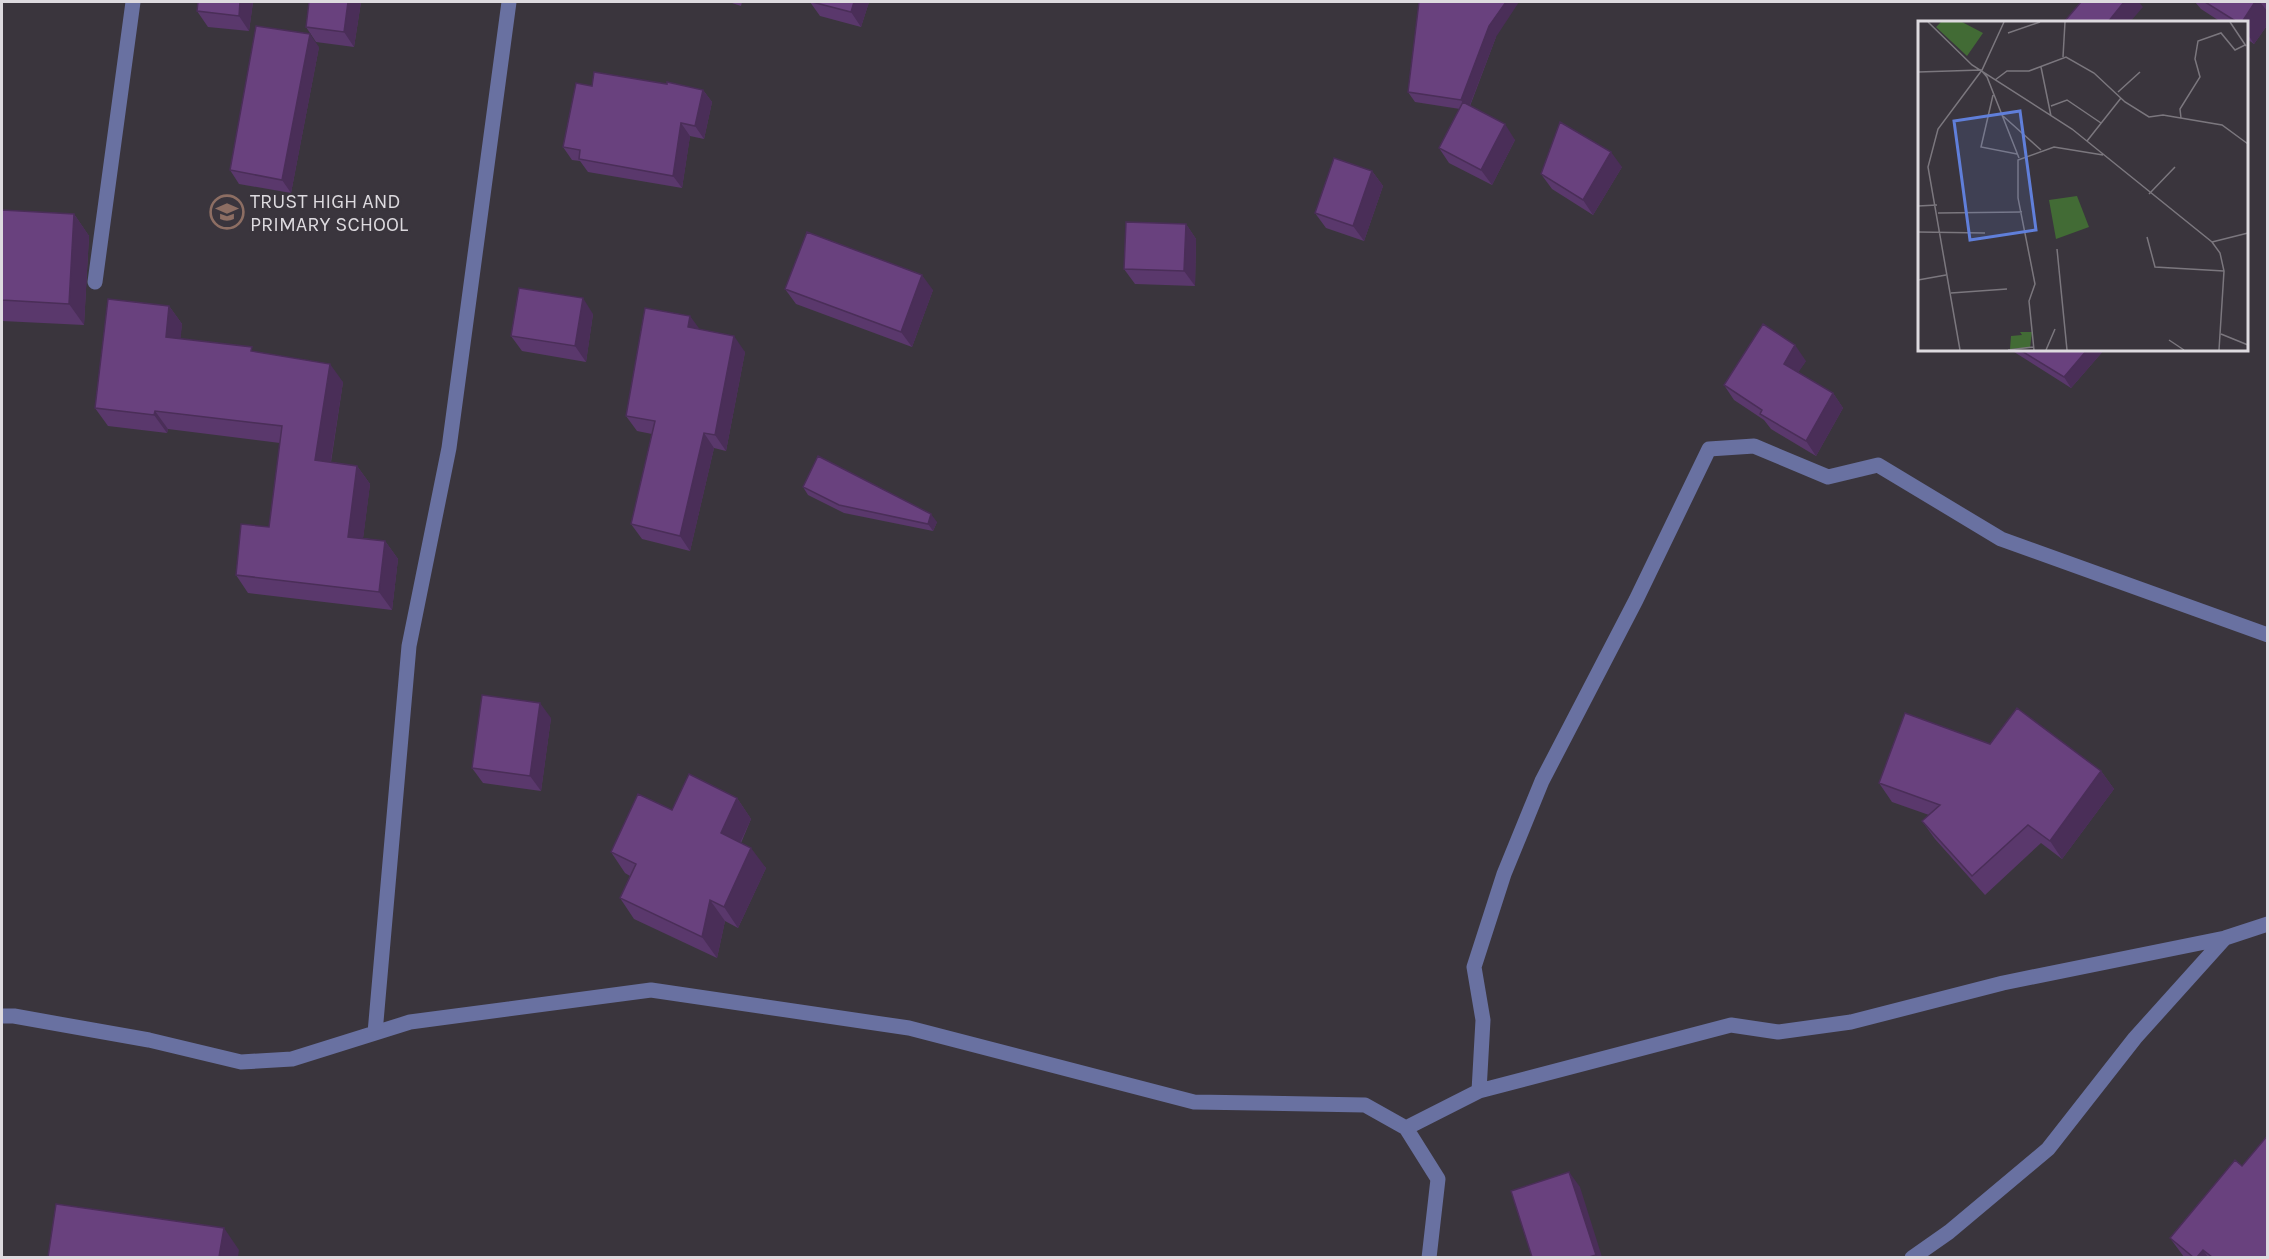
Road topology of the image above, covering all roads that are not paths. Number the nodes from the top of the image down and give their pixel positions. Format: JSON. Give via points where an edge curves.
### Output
{"nodes":[{"id":1,"x":133,"y":2,"type":"edge"},
{"id":2,"x":509,"y":2,"type":"edge"},
{"id":3,"x":95,"y":282,"type":"dead end"},
{"id":4,"x":2268,"y":634,"type":"edge"},
{"id":5,"x":2268,"y":924,"type":"edge"},
{"id":6,"x":2225,"y":938,"type":"junction"},
{"id":7,"x":2,"y":1016,"type":"edge"},
{"id":8,"x":375,"y":1033,"type":"junction"},
{"id":9,"x":1479,"y":1091,"type":"junction"},
{"id":10,"x":1406,"y":1128,"type":"junction"},
{"id":11,"x":1429,"y":1257,"type":"edge"},
{"id":12,"x":1912,"y":1257,"type":"edge"}],
"edges":[{"from":1,"to":3,"type":"street"},
{"from":2,"to":8,"type":"street","via":[[449,448],[409,646]]},
{"from":4,"to":9,"type":"street","via":[[2001,539],[1878,465],[1828,477],[1754,446],[1709,448],[1542,781],[1504,874],[1474,967],[1483,1020]]},
{"from":5,"to":6,"type":"street"},
{"from":6,"to":9,"type":"street","via":[[2003,983],[1851,1022],[1779,1032],[1731,1025]]},
{"from":6,"to":12,"type":"street","via":[[2135,1038],[2048,1149],[1949,1232]]},
{"from":7,"to":8,"type":"street","via":[[149,1040],[241,1062],[292,1059]]},
{"from":8,"to":10,"type":"street","via":[[410,1022],[651,990],[909,1028],[1194,1102],[1365,1106]]},
{"from":9,"to":10,"type":"street"},
{"from":10,"to":11,"type":"street","via":[[1438,1179]]}]}
